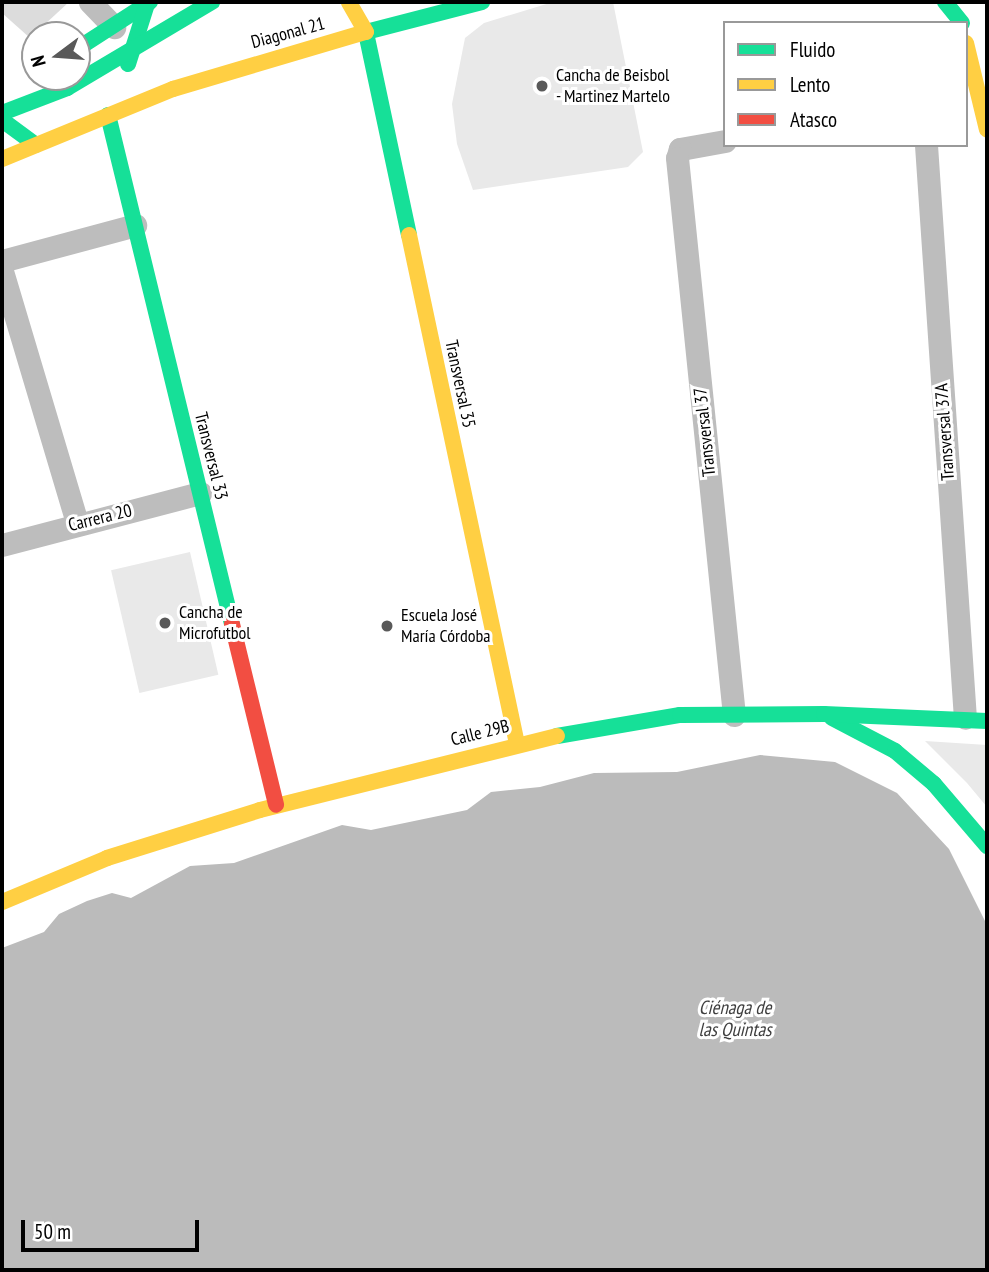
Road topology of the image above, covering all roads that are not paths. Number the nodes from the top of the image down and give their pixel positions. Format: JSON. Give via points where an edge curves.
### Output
{"nodes":[{"id":1,"x":90,"y":2,"type":"edge"},
{"id":2,"x":212,"y":2,"type":"edge"},
{"id":3,"x":349,"y":2,"type":"edge"},
{"id":4,"x":482,"y":2,"type":"edge"},
{"id":5,"x":945,"y":2,"type":"edge"},
{"id":6,"x":958,"y":2,"type":"edge"},
{"id":7,"x":148,"y":3,"type":"edge"},
{"id":8,"x":960,"y":21,"type":"edge"},
{"id":9,"x":962,"y":21,"type":"edge"},
{"id":10,"x":114,"y":27,"type":"junction"},
{"id":11,"x":366,"y":32,"type":"junction"},
{"id":12,"x":91,"y":41,"type":"edge"},
{"id":13,"x":132,"y":53,"type":"junction"},
{"id":14,"x":968,"y":61,"type":"edge"},
{"id":15,"x":22,"y":91,"type":"edge"},
{"id":16,"x":973,"y":106,"type":"edge"},
{"id":17,"x":2,"y":111,"type":"edge"},
{"id":18,"x":108,"y":115,"type":"junction"},
{"id":19,"x":2,"y":120,"type":"edge"},
{"id":20,"x":987,"y":131,"type":"edge"},
{"id":21,"x":723,"y":141,"type":"edge"},
{"id":22,"x":36,"y":145,"type":"junction"},
{"id":23,"x":926,"y":147,"type":"edge"},
{"id":24,"x":2,"y":159,"type":"edge"},
{"id":25,"x":135,"y":225,"type":"junction"},
{"id":26,"x":2,"y":261,"type":"edge"},
{"id":27,"x":2,"y":271,"type":"edge"},
{"id":28,"x":200,"y":493,"type":"junction"},
{"id":29,"x":77,"y":523,"type":"junction"},
{"id":30,"x":2,"y":545,"type":"edge"},
{"id":31,"x":824,"y":714,"type":"junction"},
{"id":32,"x":734,"y":715,"type":"junction"},
{"id":33,"x":976,"y":719,"type":"edge"},
{"id":34,"x":517,"y":744,"type":"junction"},
{"id":35,"x":276,"y":805,"type":"junction"},
{"id":36,"x":987,"y":846,"type":"edge"},
{"id":37,"x":2,"y":902,"type":"edge"}],
"edges":[{"from":1,"to":10,"type":"street"},
{"from":2,"to":13,"type":"main road"},
{"from":3,"to":11,"type":"main road","name":"Transversal 35"},
{"from":4,"to":11,"type":"main road","name":"Diagonal 21"},
{"from":5,"to":8,"type":"main road"},
{"from":6,"to":9,"type":"main road"},
{"from":7,"to":10,"type":"main road"},
{"from":7,"to":13,"type":"main road"},
{"from":10,"to":12,"type":"main road"},
{"from":11,"to":18,"type":"main road","name":"Diagonal 21","via":[[239,66]]},
{"from":11,"to":34,"type":"main road","name":"Transversal 35"},
{"from":13,"to":17,"type":"main road","via":[[67,88]]},
{"from":13,"to":18,"type":"main road"},
{"from":14,"to":16,"type":"main road"},
{"from":15,"to":17,"type":"main road"},
{"from":16,"to":20,"type":"main road"},
{"from":18,"to":22,"type":"main road","name":"Diagonal 21"},
{"from":18,"to":25,"type":"main road","name":"Transversal 33"},
{"from":19,"to":22,"type":"main road"},
{"from":21,"to":32,"type":"street","name":"Transversal 37","via":[[680,149]]},
{"from":22,"to":24,"type":"main road","name":"Diagonal 21"},
{"from":23,"to":33,"type":"street","name":"Transversal 37A"},
{"from":25,"to":26,"type":"street"},
{"from":25,"to":28,"type":"main road","name":"Transversal 33"},
{"from":27,"to":29,"type":"street"},
{"from":28,"to":29,"type":"street","name":"Carrera 20"},
{"from":28,"to":35,"type":"main road","name":"Transversal 33"},
{"from":29,"to":30,"type":"street","name":"Carrera 20"},
{"from":31,"to":32,"type":"main road","name":"Calle 29B"},
{"from":31,"to":33,"type":"main road","name":"Calle 29B"},
{"from":31,"to":36,"type":"main road","via":[[895,751],[934,784]]},
{"from":32,"to":34,"type":"main road","name":"Calle 29B","via":[[645,719]]},
{"from":34,"to":35,"type":"main road","name":"Calle 29B"},
{"from":35,"to":37,"type":"main road","name":"Calle 29B","via":[[153,841]]}]}
